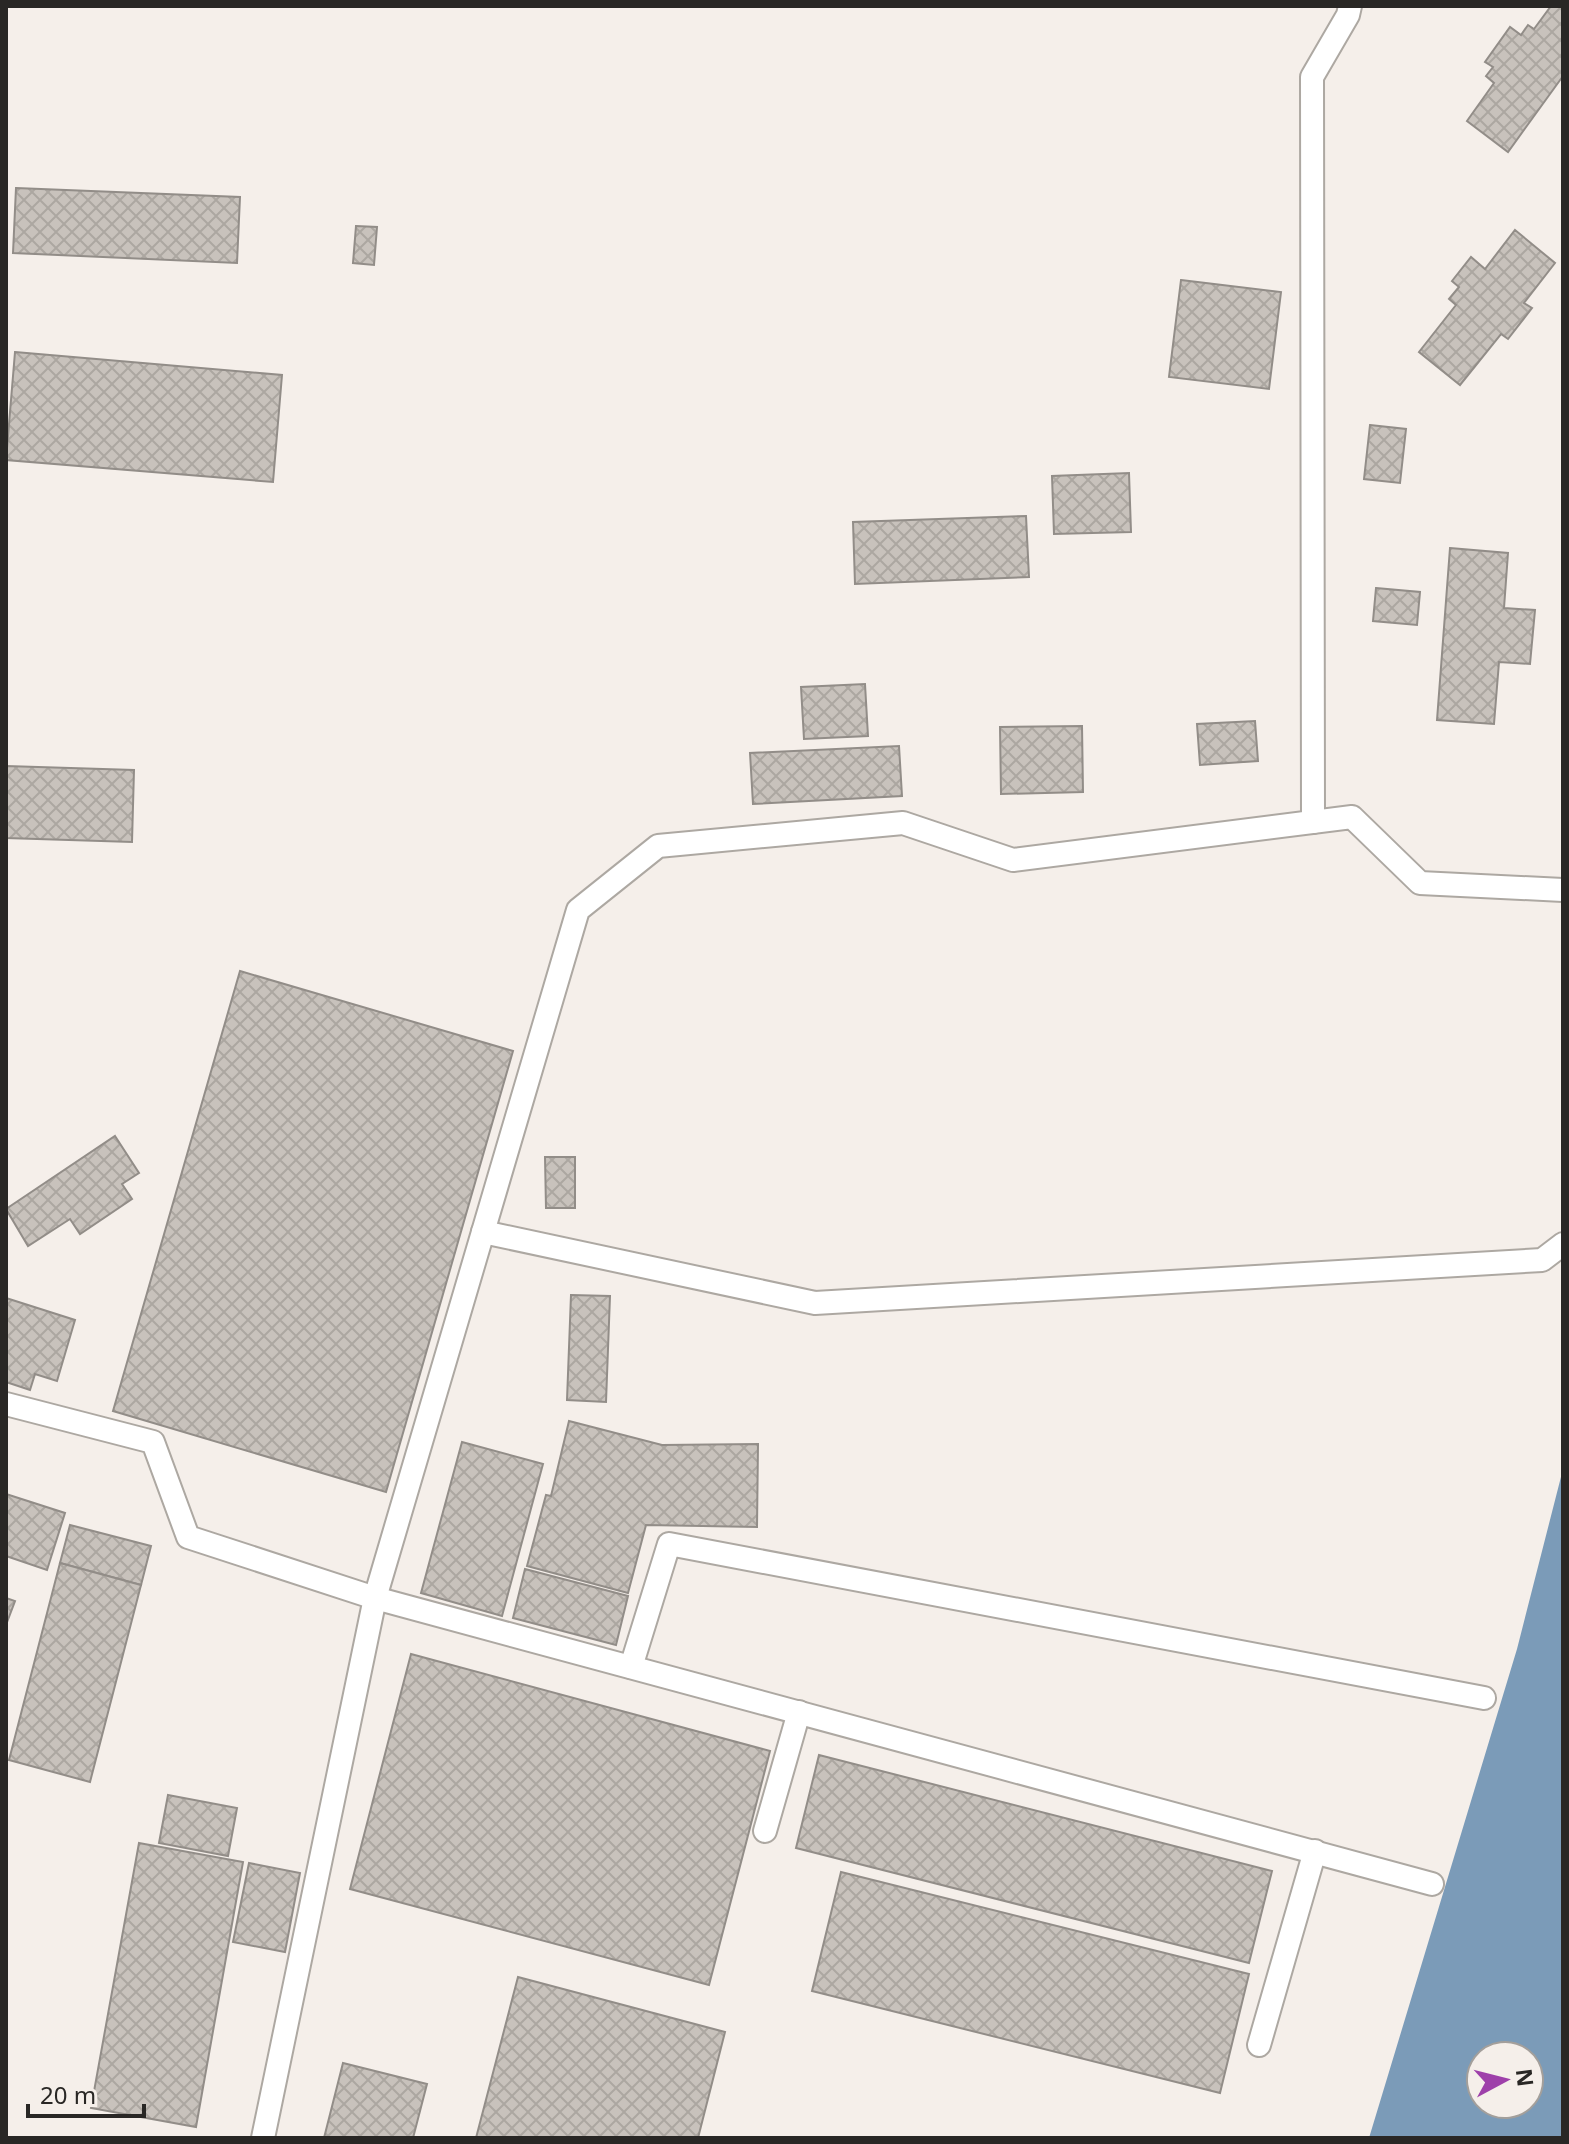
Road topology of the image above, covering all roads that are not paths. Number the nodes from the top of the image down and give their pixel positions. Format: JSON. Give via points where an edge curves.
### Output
{"nodes":[{"id":1,"x":1350,"y":6,"type":"edge"},
{"id":2,"x":1313,"y":822,"type":"junction"},
{"id":3,"x":1563,"y":890,"type":"edge"},
{"id":4,"x":483,"y":1232,"type":"junction"},
{"id":5,"x":1563,"y":1244,"type":"edge"},
{"id":6,"x":6,"y":1404,"type":"edge"},
{"id":7,"x":375,"y":1598,"type":"junction"},
{"id":8,"x":631,"y":1667,"type":"junction"},
{"id":9,"x":1484,"y":1698,"type":"dead end"},
{"id":10,"x":799,"y":1712,"type":"junction"},
{"id":11,"x":765,"y":1831,"type":"dead end"},
{"id":12,"x":1315,"y":1851,"type":"junction"},
{"id":13,"x":1432,"y":1884,"type":"dead end"},
{"id":14,"x":1259,"y":2045,"type":"dead end"},
{"id":15,"x":263,"y":2138,"type":"edge"}],
"edges":[{"from":1,"to":2,"type":"lane","via":[[1312,77]]},
{"from":2,"to":3,"type":"lane","via":[[1352,817],[1420,883]]},
{"from":2,"to":4,"type":"lane","via":[[1013,860],[903,823],[658,846],[578,910]]},
{"from":4,"to":5,"type":"lane","via":[[815,1303],[1542,1260]]},
{"from":4,"to":7,"type":"lane"},
{"from":6,"to":7,"type":"lane","via":[[153,1442],[188,1537]]},
{"from":7,"to":8,"type":"lane"},
{"from":7,"to":15,"type":"lane"},
{"from":8,"to":9,"type":"lane","via":[[669,1544]]},
{"from":8,"to":10,"type":"lane"},
{"from":10,"to":11,"type":"lane"},
{"from":10,"to":12,"type":"lane"},
{"from":12,"to":13,"type":"lane"},
{"from":12,"to":14,"type":"lane"}]}
